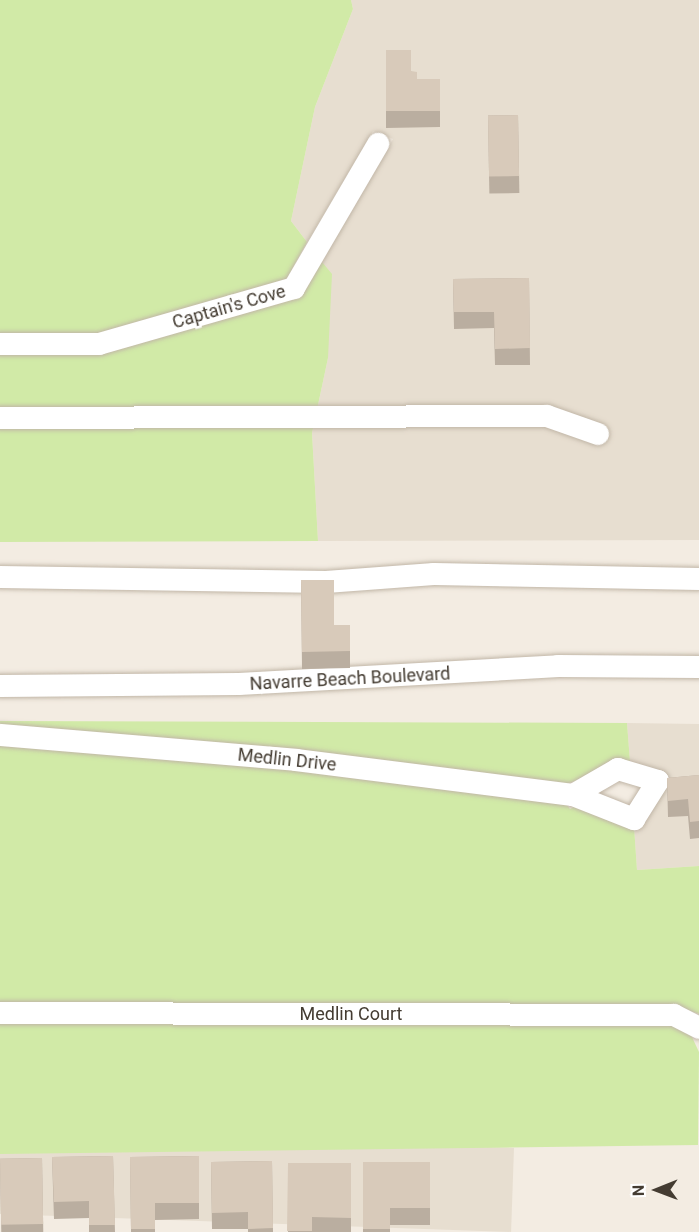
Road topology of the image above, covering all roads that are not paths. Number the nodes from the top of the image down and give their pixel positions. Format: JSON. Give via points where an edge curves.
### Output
{"nodes":[{"id":1,"x":378,"y":144,"type":"dead end"},
{"id":2,"x":0,"y":344,"type":"edge"},
{"id":3,"x":0,"y":418,"type":"edge"},
{"id":4,"x":598,"y":435,"type":"dead end"},
{"id":5,"x":0,"y":577,"type":"edge"},
{"id":6,"x":699,"y":579,"type":"edge"},
{"id":7,"x":699,"y":667,"type":"edge"},
{"id":8,"x":0,"y":687,"type":"edge"},
{"id":9,"x":0,"y":735,"type":"edge"},
{"id":10,"x":573,"y":795,"type":"dead end"},
{"id":11,"x":0,"y":1013,"type":"edge"},
{"id":12,"x":699,"y":1028,"type":"edge"}],
"edges":[{"from":1,"to":2,"type":"street","name":"Captain's Cove","via":[[294,288],[99,345]]},
{"from":3,"to":4,"type":"street","via":[[547,416]]},
{"from":5,"to":6,"type":"street","via":[[326,582],[434,574]]},
{"from":7,"to":8,"type":"street","name":"Navarre Beach Boulevard","via":[[558,666],[239,684]]},
{"from":9,"to":10,"type":"street","name":"Medlin Drive","via":[[296,760]]},
{"from":11,"to":12,"type":"street","name":"Medlin Court","via":[[674,1015]]}]}
